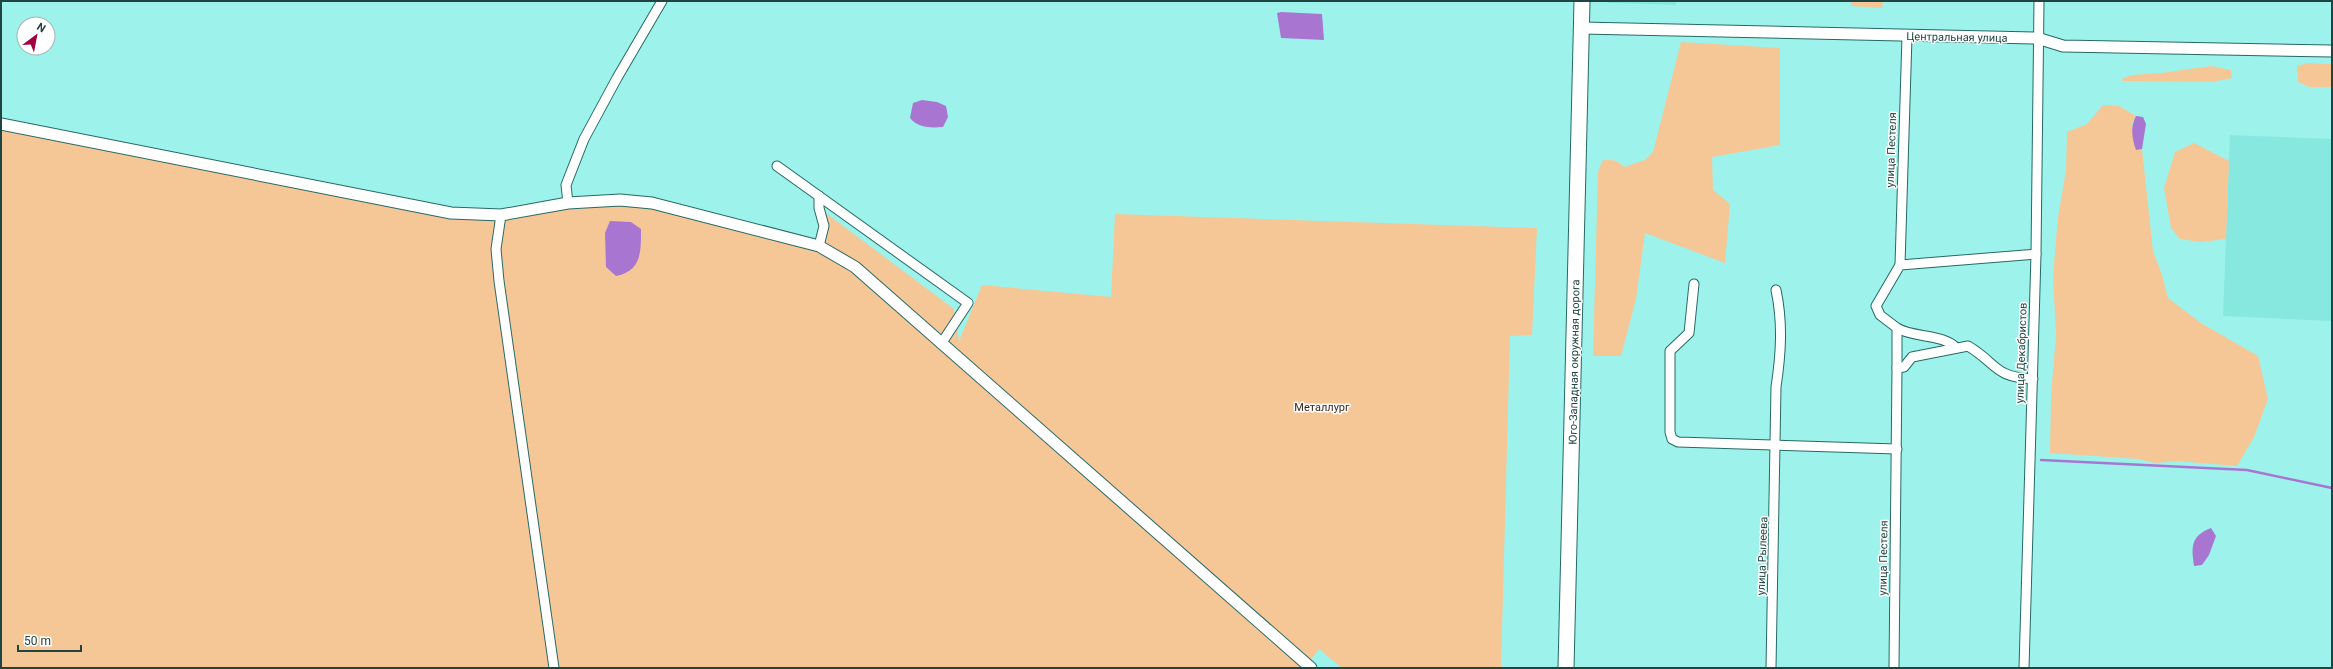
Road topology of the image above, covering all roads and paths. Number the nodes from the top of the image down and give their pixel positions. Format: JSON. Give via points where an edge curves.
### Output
{"nodes":[{"id":1,"x":662,"y":1,"type":"edge"},
{"id":2,"x":1582,"y":1,"type":"edge"},
{"id":3,"x":2038,"y":1,"type":"edge"},
{"id":4,"x":1581,"y":28,"type":"junction"},
{"id":5,"x":1907,"y":36,"type":"junction"},
{"id":6,"x":2037,"y":38,"type":"junction"},
{"id":7,"x":2332,"y":51,"type":"edge"},
{"id":8,"x":1,"y":124,"type":"edge"},
{"id":9,"x":778,"y":166,"type":"dead end"},
{"id":10,"x":819,"y":196,"type":"junction"},
{"id":11,"x":568,"y":203,"type":"junction"},
{"id":12,"x":502,"y":215,"type":"junction"},
{"id":13,"x":819,"y":246,"type":"junction"},
{"id":14,"x":2036,"y":254,"type":"junction"},
{"id":15,"x":1900,"y":265,"type":"junction"},
{"id":16,"x":1694,"y":284,"type":"dead end"},
{"id":17,"x":1776,"y":290,"type":"dead end"},
{"id":18,"x":1897,"y":328,"type":"junction"},
{"id":19,"x":941,"y":344,"type":"junction"},
{"id":20,"x":1956,"y":348,"type":"junction"},
{"id":21,"x":1897,"y":368,"type":"junction"},
{"id":22,"x":2032,"y":379,"type":"junction"},
{"id":23,"x":1776,"y":445,"type":"junction"},
{"id":24,"x":1897,"y":449,"type":"junction"},
{"id":25,"x":554,"y":668,"type":"edge"},
{"id":26,"x":1311,"y":668,"type":"edge"},
{"id":27,"x":1566,"y":668,"type":"edge"},
{"id":28,"x":1771,"y":668,"type":"edge"},
{"id":29,"x":1894,"y":668,"type":"edge"},
{"id":30,"x":2024,"y":668,"type":"edge"}],
"edges":[{"from":1,"to":11,"type":"street","via":[[616,78],[584,139],[566,186]]},
{"from":2,"to":4,"type":"highway"},
{"from":3,"to":6,"type":"street","name":"улица Декабристов"},
{"from":4,"to":5,"type":"street","name":"Центральная улица"},
{"from":4,"to":27,"type":"highway","name":"Юго-Западная окружная дорога"},
{"from":5,"to":6,"type":"street","name":"Центральная улица"},
{"from":5,"to":15,"type":"street","name":"улица Пестеля"},
{"from":6,"to":7,"type":"street","name":"Центральная улица","via":[[2063,46]]},
{"from":6,"to":14,"type":"street","name":"улица Декабристов"},
{"from":8,"to":12,"type":"street","via":[[451,213]]},
{"from":9,"to":10,"type":"street"},
{"from":10,"to":13,"type":"street","via":[[824,226]]},
{"from":10,"to":19,"type":"street","via":[[968,303]]},
{"from":11,"to":12,"type":"street"},
{"from":11,"to":13,"type":"street","via":[[620,200],[652,203]]},
{"from":12,"to":25,"type":"street","via":[[496,249],[499,281]]},
{"from":13,"to":19,"type":"street","via":[[855,267]]},
{"from":14,"to":15,"type":"street"},
{"from":14,"to":22,"type":"street","name":"улица Декабристов"},
{"from":15,"to":18,"type":"street","via":[[1876,306],[1880,315]]},
{"from":16,"to":23,"type":"street","via":[[1689,333],[1670,351],[1672,439],[1678,442]]},
{"from":17,"to":23,"type":"street","name":"улица Рылеева","via":[[1781,313],[1782,351],[1776,387]]},
{"from":18,"to":20,"type":"street","via":[[1906,334],[1946,341]]},
{"from":18,"to":21,"type":"street","name":"улица Пестеля"},
{"from":19,"to":26,"type":"street"},
{"from":20,"to":21,"type":"street","via":[[1912,357],[1904,368]]},
{"from":20,"to":22,"type":"street","via":[[1968,346],[2008,376]]},
{"from":21,"to":24,"type":"street","name":"улица Пестеля"},
{"from":22,"to":30,"type":"street","name":"улица Декабристов"},
{"from":23,"to":24,"type":"street"},
{"from":23,"to":28,"type":"street","name":"улица Рылеева"},
{"from":24,"to":29,"type":"street","name":"улица Пестеля"}]}
